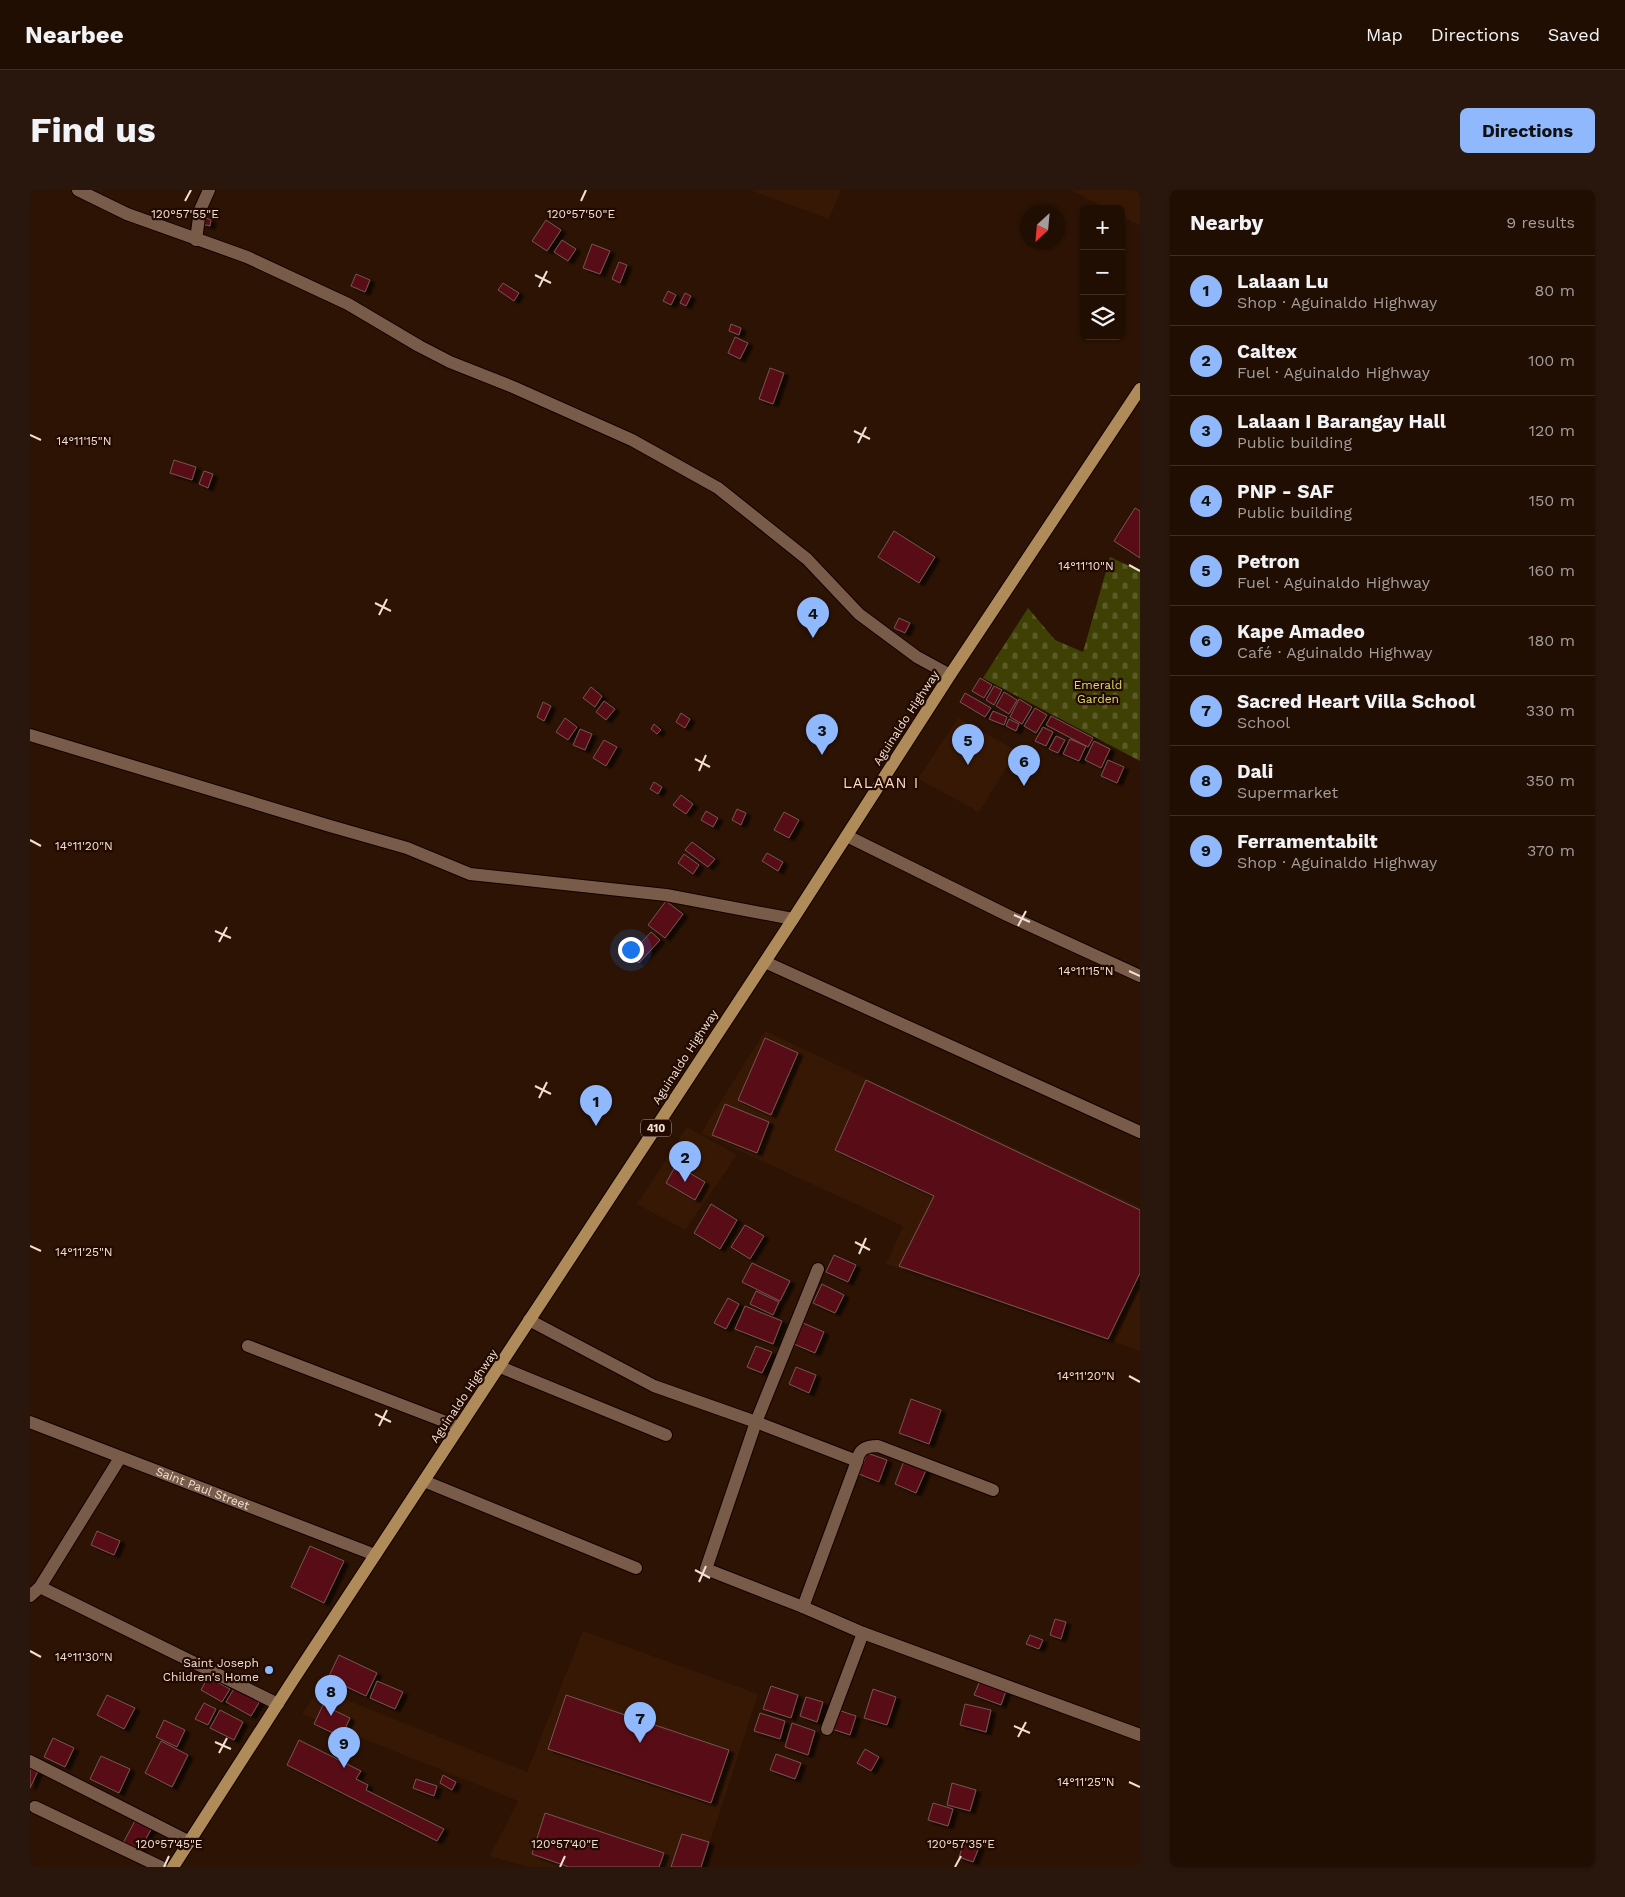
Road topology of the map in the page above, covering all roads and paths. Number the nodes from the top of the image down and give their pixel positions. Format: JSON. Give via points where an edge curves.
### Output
{"nodes":[{"id":1,"x":78,"y":190,"type":"edge"},
{"id":2,"x":209,"y":190,"type":"edge"},
{"id":3,"x":196,"y":240,"type":"junction"},
{"id":4,"x":1140,"y":389,"type":"edge"},
{"id":5,"x":950,"y":675,"type":"junction"},
{"id":6,"x":30,"y":735,"type":"edge"},
{"id":7,"x":847,"y":836,"type":"junction"},
{"id":8,"x":794,"y":919,"type":"junction"},
{"id":9,"x":765,"y":962,"type":"junction"},
{"id":10,"x":1140,"y":976,"type":"edge"},
{"id":11,"x":1140,"y":1132,"type":"edge"},
{"id":12,"x":818,"y":1269,"type":"dead end"},
{"id":13,"x":529,"y":1320,"type":"junction"},
{"id":14,"x":248,"y":1346,"type":"dead end"},
{"id":15,"x":500,"y":1367,"type":"junction"},
{"id":16,"x":30,"y":1422,"type":"edge"},
{"id":17,"x":756,"y":1422,"type":"junction"},
{"id":18,"x":459,"y":1427,"type":"junction"},
{"id":19,"x":666,"y":1435,"type":"dead end"},
{"id":20,"x":120,"y":1458,"type":"junction"},
{"id":21,"x":856,"y":1461,"type":"junction"},
{"id":22,"x":424,"y":1481,"type":"junction"},
{"id":23,"x":993,"y":1490,"type":"dead end"},
{"id":24,"x":375,"y":1555,"type":"junction"},
{"id":25,"x":636,"y":1568,"type":"dead end"},
{"id":26,"x":40,"y":1587,"type":"junction"},
{"id":27,"x":30,"y":1596,"type":"edge"},
{"id":28,"x":803,"y":1607,"type":"junction"},
{"id":29,"x":862,"y":1632,"type":"junction"},
{"id":30,"x":278,"y":1704,"type":"junction"},
{"id":31,"x":827,"y":1730,"type":"dead end"},
{"id":32,"x":1140,"y":1735,"type":"edge"},
{"id":33,"x":30,"y":1761,"type":"edge"},
{"id":34,"x":35,"y":1807,"type":"dead end"},
{"id":35,"x":190,"y":1842,"type":"junction"},
{"id":36,"x":161,"y":1867,"type":"edge"},
{"id":37,"x":173,"y":1867,"type":"edge"}],
"edges":[{"from":1,"to":3,"type":"street","via":[[127,214]]},
{"from":2,"to":3,"type":"street","via":[[200,210]]},
{"from":3,"to":5,"type":"street","via":[[247,257],[348,304],[450,362],[632,440],[718,488],[807,560],[859,614],[916,657]]},
{"from":4,"to":5,"type":"main road","name":"Aguinaldo Highway","number":"410"},
{"from":5,"to":7,"type":"main road","name":"Aguinaldo Highway","number":"410"},
{"from":6,"to":8,"type":"street","via":[[407,848],[470,874],[666,895]]},
{"from":7,"to":8,"type":"main road","name":"Aguinaldo Highway","number":"410"},
{"from":7,"to":10,"type":"street"},
{"from":8,"to":9,"type":"main road","name":"Aguinaldo Highway","number":"410"},
{"from":9,"to":11,"type":"street"},
{"from":9,"to":13,"type":"main road","name":"Aguinaldo Highway","number":"410"},
{"from":12,"to":17,"type":"street"},
{"from":13,"to":15,"type":"main road","name":"Aguinaldo Highway","number":"410"},
{"from":13,"to":17,"type":"street","via":[[654,1386]]},
{"from":14,"to":18,"type":"street"},
{"from":15,"to":18,"type":"main road","name":"Aguinaldo Highway","number":"410"},
{"from":15,"to":19,"type":"street"},
{"from":16,"to":20,"type":"street","name":"Saint Paul Street"},
{"from":17,"to":21,"type":"street"},
{"from":17,"to":28,"type":"street","via":[[706,1569]]},
{"from":18,"to":22,"type":"main road","name":"Aguinaldo Highway","number":"410"},
{"from":20,"to":24,"type":"street","name":"Saint Paul Street"},
{"from":20,"to":26,"type":"street"},
{"from":21,"to":23,"type":"street","via":[[865,1448],[878,1446]]},
{"from":21,"to":28,"type":"street"},
{"from":22,"to":24,"type":"main road","name":"Aguinaldo Highway","number":"410"},
{"from":22,"to":25,"type":"street"},
{"from":24,"to":30,"type":"main road","name":"Aguinaldo Highway","number":"410"},
{"from":26,"to":27,"type":"street"},
{"from":26,"to":30,"type":"street"},
{"from":28,"to":29,"type":"street"},
{"from":29,"to":31,"type":"street"},
{"from":29,"to":32,"type":"street"},
{"from":30,"to":35,"type":"main road","name":"Aguinaldo Highway","number":"410"},
{"from":33,"to":35,"type":"street"},
{"from":34,"to":36,"type":"street"},
{"from":35,"to":37,"type":"main road","name":"Aguinaldo Highway","number":"410"}]}
